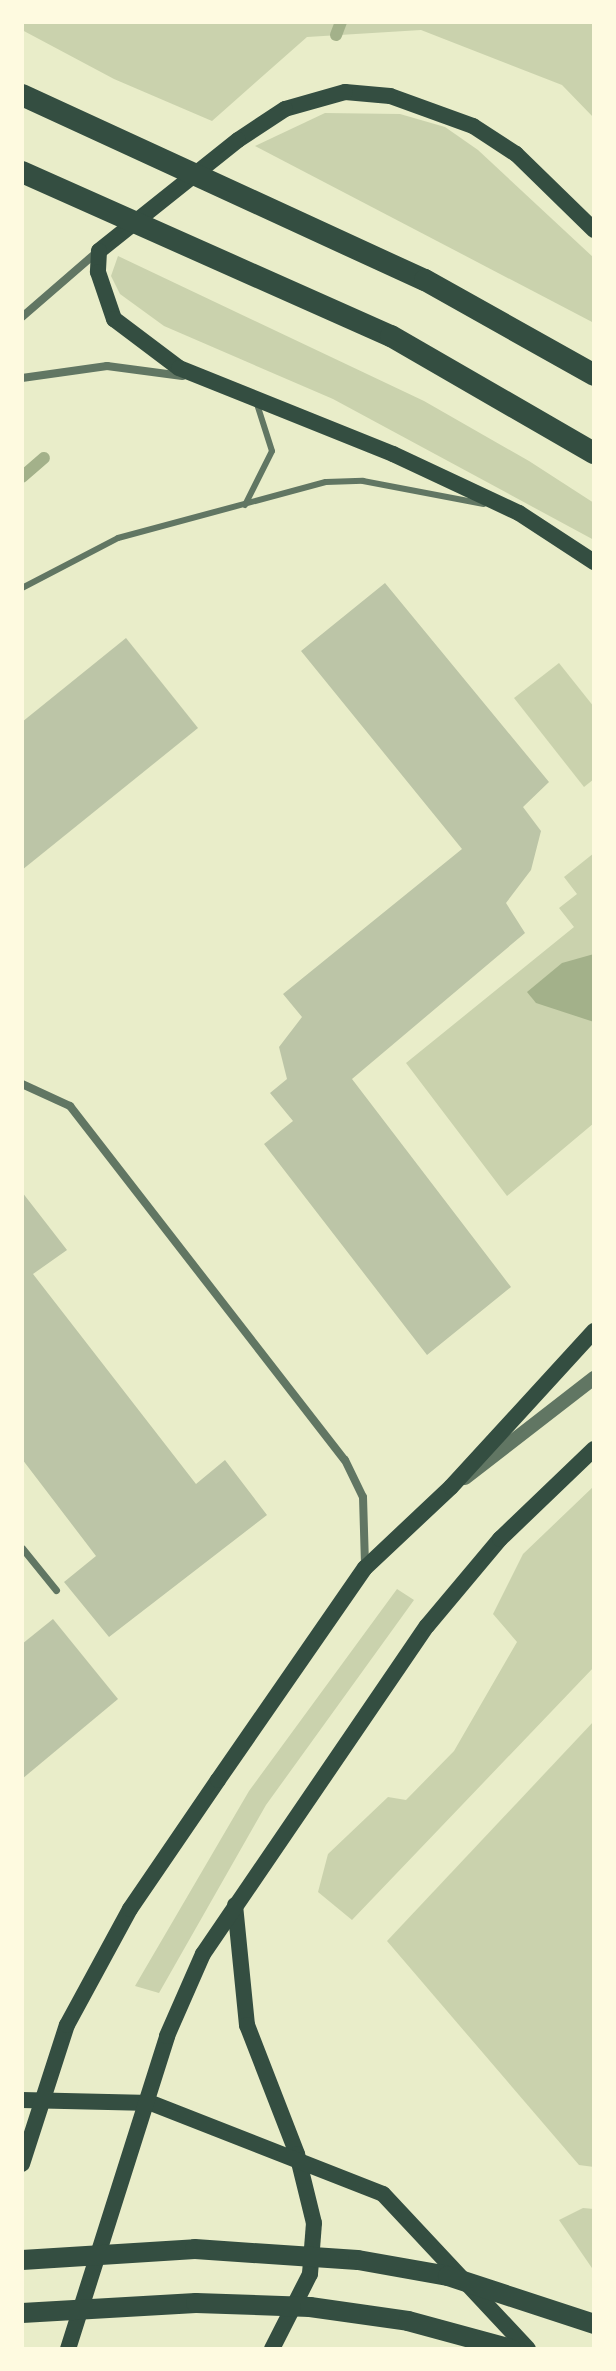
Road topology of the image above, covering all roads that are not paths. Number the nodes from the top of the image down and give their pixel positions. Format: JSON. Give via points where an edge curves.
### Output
{"nodes":[{"id":1,"x":22,"y":95,"type":"edge"},
{"id":2,"x":22,"y":172,"type":"edge"},
{"id":3,"x":594,"y":230,"type":"edge"},
{"id":4,"x":99,"y":251,"type":"junction"},
{"id":5,"x":22,"y":317,"type":"edge"},
{"id":6,"x":594,"y":375,"type":"edge"},
{"id":7,"x":22,"y":378,"type":"edge"},
{"id":8,"x":206,"y":381,"type":"junction"},
{"id":9,"x":256,"y":402,"type":"junction"},
{"id":10,"x":594,"y":453,"type":"edge"},
{"id":11,"x":245,"y":505,"type":"junction"},
{"id":12,"x":519,"y":513,"type":"junction"},
{"id":13,"x":594,"y":562,"type":"edge"},
{"id":14,"x":22,"y":588,"type":"edge"},
{"id":15,"x":22,"y":1084,"type":"edge"},
{"id":16,"x":594,"y":1331,"type":"edge"},
{"id":17,"x":594,"y":1378,"type":"edge"},
{"id":18,"x":591,"y":1450,"type":"edge"},
{"id":19,"x":451,"y":1487,"type":"junction"},
{"id":20,"x":22,"y":1548,"type":"edge"},
{"id":21,"x":365,"y":1568,"type":"junction"},
{"id":22,"x":56,"y":1590,"type":"dead end"},
{"id":23,"x":235,"y":1905,"type":"junction"},
{"id":24,"x":46,"y":2098,"type":"junction"},
{"id":25,"x":22,"y":2100,"type":"edge"},
{"id":26,"x":151,"y":2103,"type":"junction"},
{"id":27,"x":297,"y":2154,"type":"junction"},
{"id":28,"x":22,"y":2164,"type":"edge"},
{"id":29,"x":22,"y":2260,"type":"edge"},
{"id":30,"x":22,"y":2313,"type":"edge"},
{"id":31,"x":594,"y":2324,"type":"edge"},
{"id":32,"x":68,"y":2349,"type":"edge"},
{"id":33,"x":272,"y":2349,"type":"edge"},
{"id":34,"x":511,"y":2349,"type":"edge"},
{"id":35,"x":528,"y":2349,"type":"edge"}],
"edges":[{"from":1,"to":6,"type":"highway","via":[[425,280]]},
{"from":2,"to":10,"type":"highway","via":[[391,336]]},
{"from":3,"to":4,"type":"main road","via":[[516,154],[473,126],[390,96],[345,92],[285,109]]},
{"from":4,"to":5,"type":"street"},
{"from":4,"to":8,"type":"main road","via":[[100,292],[114,319],[152,351]]},
{"from":7,"to":8,"type":"street","via":[[107,366]]},
{"from":8,"to":9,"type":"main road"},
{"from":9,"to":11,"type":"lane","via":[[272,451]]},
{"from":9,"to":12,"type":"main road","via":[[393,454]]},
{"from":11,"to":12,"type":"lane","via":[[326,482],[363,481]]},
{"from":11,"to":14,"type":"lane","via":[[118,538]]},
{"from":12,"to":13,"type":"main road"},
{"from":15,"to":21,"type":"street","via":[[70,1106],[345,1460],[363,1497]]},
{"from":16,"to":19,"type":"main road"},
{"from":17,"to":19,"type":"street","via":[[552,1418]]},
{"from":18,"to":23,"type":"main road","via":[[436,1613]]},
{"from":19,"to":21,"type":"main road"},
{"from":20,"to":22,"type":"street"},
{"from":21,"to":24,"type":"main road","via":[[130,1909],[67,2025]]},
{"from":23,"to":26,"type":"main road","via":[[173,2020]]},
{"from":23,"to":27,"type":"main road","via":[[247,2025]]},
{"from":24,"to":25,"type":"main road"},
{"from":24,"to":26,"type":"main road"},
{"from":24,"to":28,"type":"main road"},
{"from":26,"to":27,"type":"main road"},
{"from":26,"to":32,"type":"main road"},
{"from":27,"to":33,"type":"main road","via":[[315,2248],[300,2301]]},
{"from":27,"to":35,"type":"main road","via":[[383,2194]]},
{"from":29,"to":31,"type":"main road","via":[[195,2249],[358,2260],[448,2276]]},
{"from":30,"to":34,"type":"main road","via":[[196,2303],[310,2307],[408,2321]]}]}
